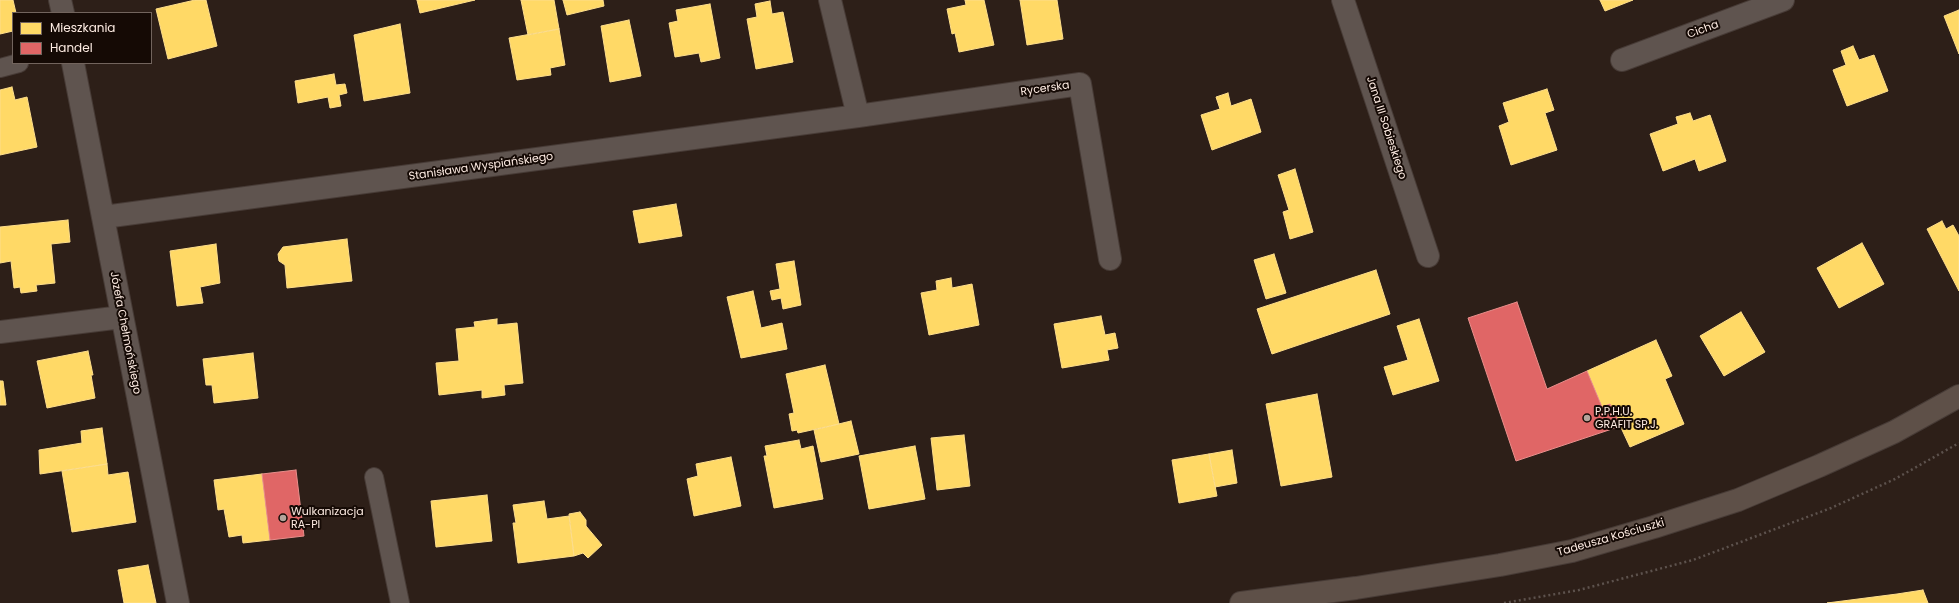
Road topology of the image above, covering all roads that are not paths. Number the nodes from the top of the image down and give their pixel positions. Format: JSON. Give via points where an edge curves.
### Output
{"nodes":[{"id":1,"x":60,"y":0,"type":"edge"},
{"id":2,"x":830,"y":0,"type":"edge"},
{"id":3,"x":1343,"y":0,"type":"edge"},
{"id":4,"x":1783,"y":0,"type":"edge"},
{"id":5,"x":63,"y":12,"type":"edge"},
{"id":6,"x":1622,"y":60,"type":"dead end"},
{"id":7,"x":15,"y":64,"type":"edge"},
{"id":8,"x":72,"y":64,"type":"edge"},
{"id":9,"x":0,"y":68,"type":"edge"},
{"id":10,"x":858,"y":116,"type":"junction"},
{"id":11,"x":104,"y":217,"type":"junction"},
{"id":12,"x":1428,"y":256,"type":"dead end"},
{"id":13,"x":1110,"y":259,"type":"dead end"},
{"id":14,"x":122,"y":317,"type":"junction"},
{"id":15,"x":0,"y":332,"type":"edge"},
{"id":16,"x":1959,"y":396,"type":"edge"},
{"id":17,"x":374,"y":477,"type":"dead end"},
{"id":18,"x":1266,"y":602,"type":"edge"},
{"id":19,"x":178,"y":603,"type":"edge"},
{"id":20,"x":400,"y":603,"type":"edge"},
{"id":21,"x":1241,"y":603,"type":"edge"}],
"edges":[{"from":1,"to":5,"type":"street"},
{"from":2,"to":10,"type":"street"},
{"from":3,"to":12,"type":"street","name":"Jana III Sobieskiego"},
{"from":4,"to":6,"type":"street","name":"Cicha"},
{"from":7,"to":9,"type":"lane"},
{"from":8,"to":11,"type":"street","name":"Józefa Chełmońskiego"},
{"from":10,"to":11,"type":"street","name":"Stanisława Wyspiańskiego"},
{"from":10,"to":13,"type":"street","name":"Rycerska","via":[[1080,84]]},
{"from":11,"to":14,"type":"street","name":"Józefa Chełmońskiego"},
{"from":14,"to":15,"type":"street"},
{"from":14,"to":19,"type":"street","name":"Józefa Chełmońskiego"},
{"from":16,"to":18,"type":"main road","name":"Tadeusza Kościuszki","via":[[1894,432],[1819,466],[1738,500],[1654,527],[1572,550],[1500,565]]},
{"from":17,"to":20,"type":"lane"},
{"from":18,"to":21,"type":"main road","name":"Tadeusza Kościuszki"}]}
